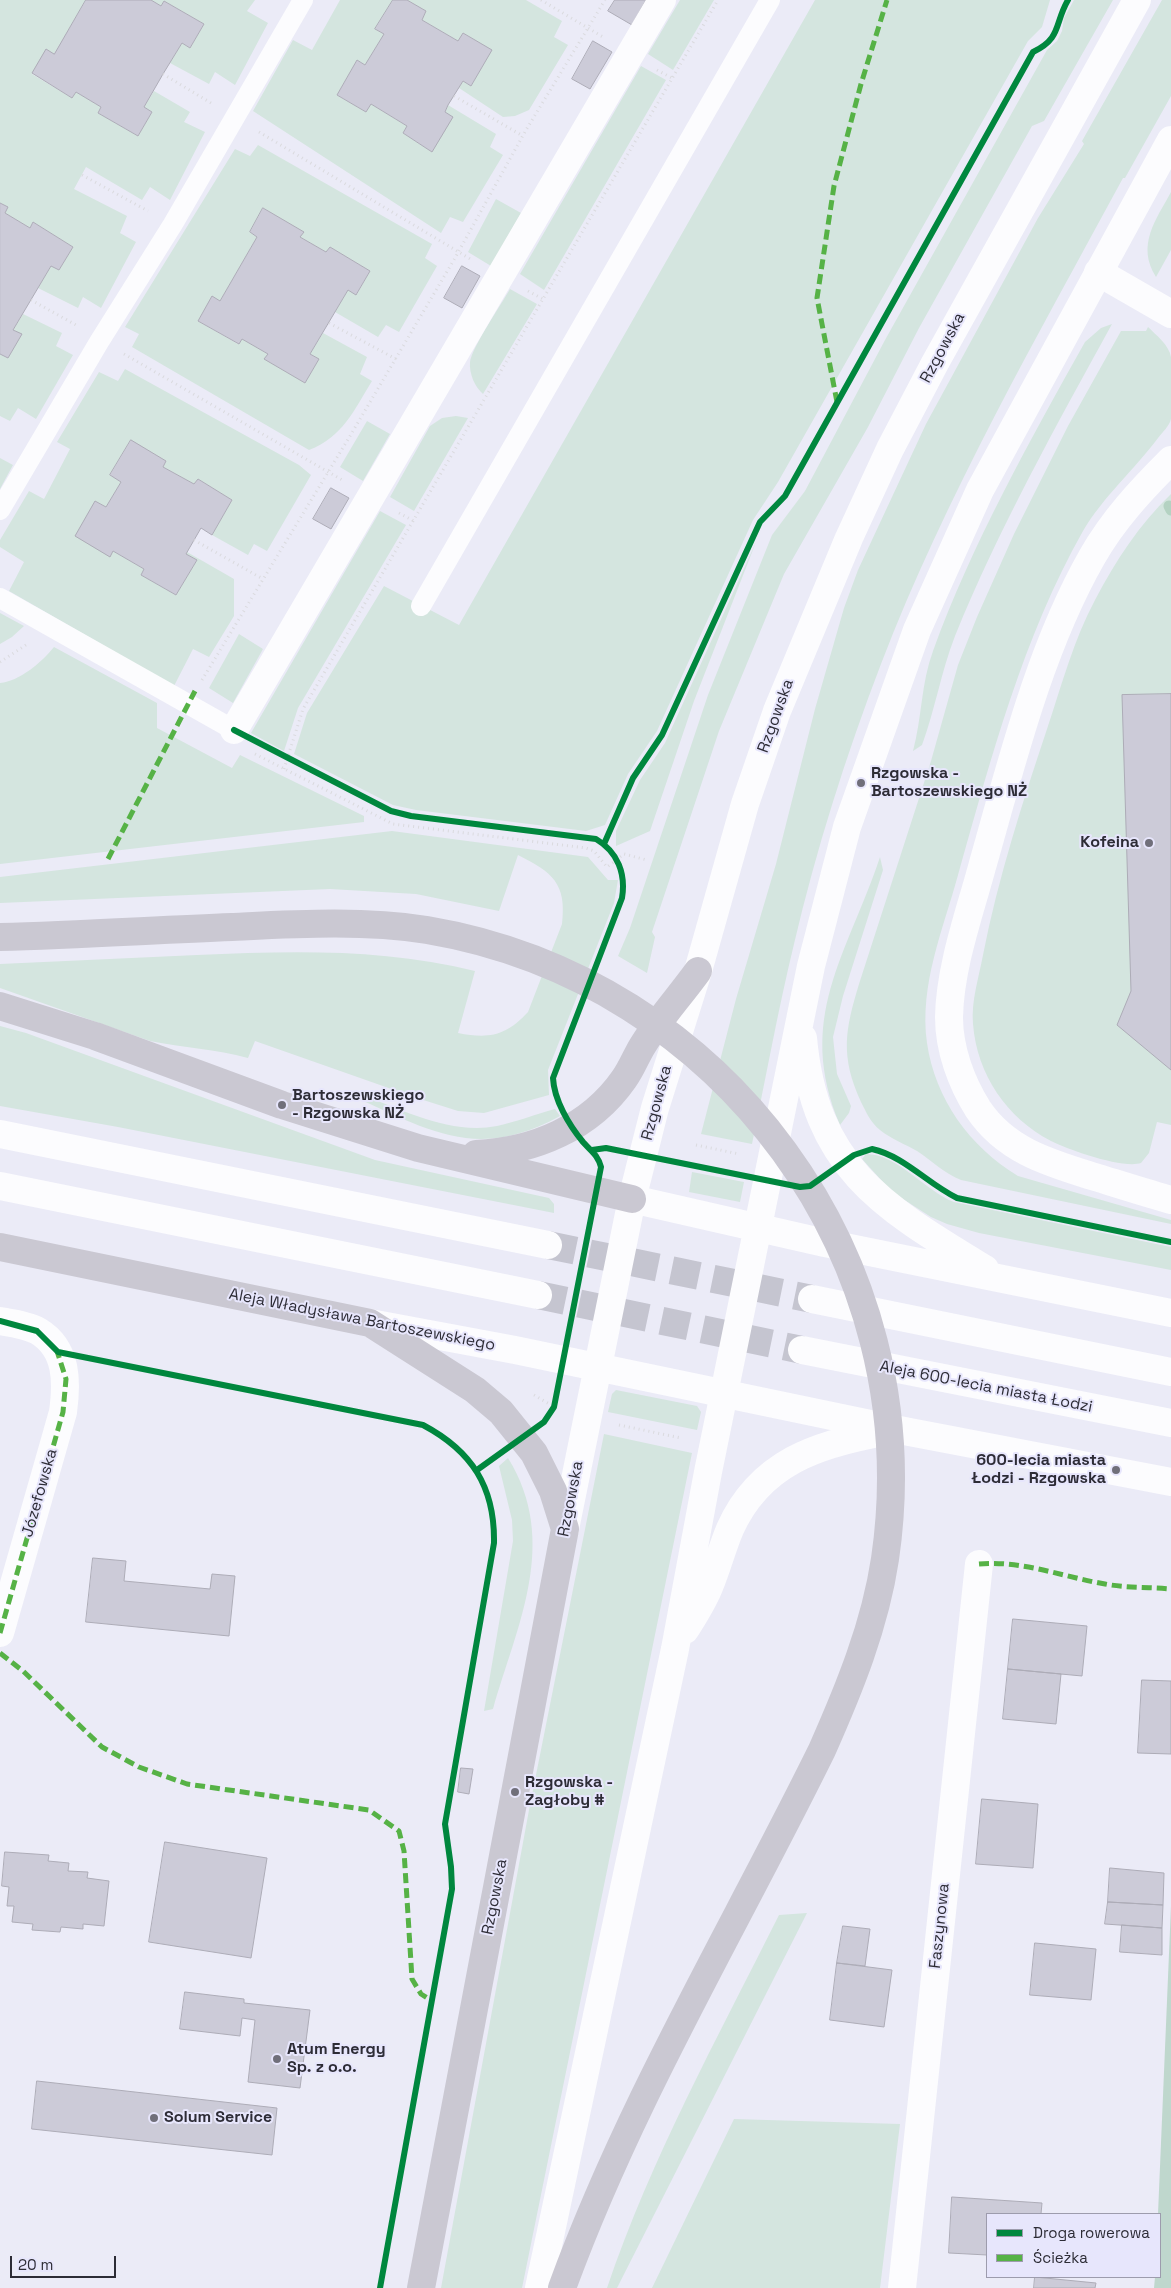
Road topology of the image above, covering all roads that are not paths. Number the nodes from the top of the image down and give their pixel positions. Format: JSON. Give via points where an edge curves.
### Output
{"nodes":[{"id":1,"x":303,"y":0,"type":"edge"},
{"id":2,"x":662,"y":0,"type":"edge"},
{"id":3,"x":770,"y":0,"type":"edge"},
{"id":4,"x":1137,"y":0,"type":"edge"},
{"id":5,"x":1171,"y":140,"type":"edge"},
{"id":6,"x":1098,"y":272,"type":"junction"},
{"id":7,"x":1171,"y":314,"type":"edge"},
{"id":8,"x":1171,"y":460,"type":"edge"},
{"id":9,"x":0,"y":510,"type":"edge"},
{"id":10,"x":0,"y":598,"type":"edge"},
{"id":11,"x":421,"y":606,"type":"dead end"},
{"id":12,"x":234,"y":730,"type":"joint"},
{"id":13,"x":0,"y":936,"type":"edge"},
{"id":14,"x":698,"y":971,"type":"junction"},
{"id":15,"x":0,"y":1006,"type":"edge"},
{"id":16,"x":801,"y":1013,"type":"junction"},
{"id":17,"x":0,"y":1134,"type":"edge"},
{"id":18,"x":444,"y":1154,"type":"junction"},
{"id":19,"x":0,"y":1186,"type":"edge"},
{"id":20,"x":632,"y":1200,"type":"junction"},
{"id":21,"x":1171,"y":1200,"type":"edge"},
{"id":22,"x":756,"y":1228,"type":"junction"},
{"id":23,"x":548,"y":1245,"type":"tunnel mouth"},
{"id":24,"x":0,"y":1246,"type":"edge"},
{"id":25,"x":1001,"y":1279,"type":"junction"},
{"id":26,"x":538,"y":1295,"type":"tunnel mouth"},
{"id":27,"x":812,"y":1299,"type":"tunnel mouth"},
{"id":28,"x":1171,"y":1313,"type":"edge"},
{"id":29,"x":0,"y":1321,"type":"edge"},
{"id":30,"x":370,"y":1323,"type":"junction"},
{"id":31,"x":802,"y":1350,"type":"tunnel mouth"},
{"id":32,"x":598,"y":1367,"type":"junction"},
{"id":33,"x":1171,"y":1372,"type":"edge"},
{"id":34,"x":723,"y":1394,"type":"junction"},
{"id":35,"x":1171,"y":1423,"type":"edge"},
{"id":36,"x":899,"y":1430,"type":"junction"},
{"id":37,"x":1171,"y":1482,"type":"edge"},
{"id":38,"x":565,"y":1528,"type":"junction"},
{"id":39,"x":979,"y":1564,"type":"dead end"},
{"id":40,"x":0,"y":1633,"type":"edge"},
{"id":41,"x":675,"y":1649,"type":"junction"},
{"id":42,"x":421,"y":2288,"type":"edge"},
{"id":43,"x":539,"y":2288,"type":"edge"},
{"id":44,"x":562,"y":2288,"type":"edge"},
{"id":45,"x":902,"y":2288,"type":"edge"}],
"edges":[{"from":1,"to":9,"type":"lane","via":[[173,224]]},
{"from":2,"to":12,"type":"main road"},
{"from":3,"to":11,"type":"lane"},
{"from":4,"to":14,"type":"main road","name":"Rzgowska","via":[[934,363],[849,538],[777,712],[745,804]]},
{"from":5,"to":6,"type":"main road"},
{"from":6,"to":7,"type":"main road"},
{"from":6,"to":16,"type":"main road","via":[[980,490],[917,630],[847,827],[824,908]]},
{"from":8,"to":21,"type":"main road","via":[[1114,522],[1076,589],[1051,648],[975,893],[955,969],[949,1019],[956,1062],[966,1088],[979,1110],[1008,1142],[1044,1162]]},
{"from":10,"to":12,"type":"lane"},
{"from":13,"to":44,"type":"main road","via":[[281,924],[382,926],[426,930],[516,952],[604,991],[692,1050],[723,1079],[787,1153],[838,1239],[871,1335],[889,1436],[891,1484],[880,1590],[859,1661],[822,1750],[629,2126],[577,2245]]},
{"from":14,"to":18,"type":"main road","via":[[644,1045],[624,1080],[581,1121],[557,1135],[520,1149],[485,1154]]},
{"from":14,"to":20,"type":"main road","name":"Rzgowska","via":[[663,1075]]},
{"from":15,"to":18,"type":"main road","via":[[95,1036],[282,1105]]},
{"from":16,"to":22,"type":"main road"},
{"from":16,"to":25,"type":"main road","via":[[808,1075],[822,1118],[845,1162],[876,1196],[897,1213]]},
{"from":17,"to":23,"type":"main road"},
{"from":18,"to":20,"type":"main road"},
{"from":19,"to":26,"type":"main road"},
{"from":20,"to":22,"type":"main road"},
{"from":20,"to":32,"type":"main road","name":"Rzgowska"},
{"from":22,"to":25,"type":"main road"},
{"from":22,"to":34,"type":"main road"},
{"from":24,"to":30,"type":"main road","name":"Aleja Władysława Bartoszewskiego"},
{"from":25,"to":28,"type":"main road"},
{"from":27,"to":33,"type":"main road"},
{"from":29,"to":40,"type":"main road","name":"Józefowska","via":[[37,1330],[58,1352],[66,1378],[63,1412]]},
{"from":30,"to":32,"type":"main road","name":"Aleja Władysława Bartoszewskiego"},
{"from":30,"to":38,"type":"main road","via":[[490,1400],[534,1453],[553,1491]]},
{"from":31,"to":35,"type":"main road","name":"Aleja 600-lecia miasta Łodzi"},
{"from":32,"to":34,"type":"main road","name":"Aleja Władysława Bartoszewskiego"},
{"from":32,"to":38,"type":"main road","name":"Rzgowska"},
{"from":34,"to":36,"type":"main road","name":"Aleja Władysława Bartoszewskiego"},
{"from":34,"to":41,"type":"main road"},
{"from":36,"to":37,"type":"main road","name":"Aleja Władysława Bartoszewskiego"},
{"from":36,"to":41,"type":"main road","via":[[846,1439],[808,1451],[779,1469],[758,1488],[730,1530],[709,1587]]},
{"from":38,"to":42,"type":"main road","name":"Rzgowska"},
{"from":39,"to":45,"type":"main road","name":"Faszynowa"},
{"from":41,"to":43,"type":"main road"}]}
